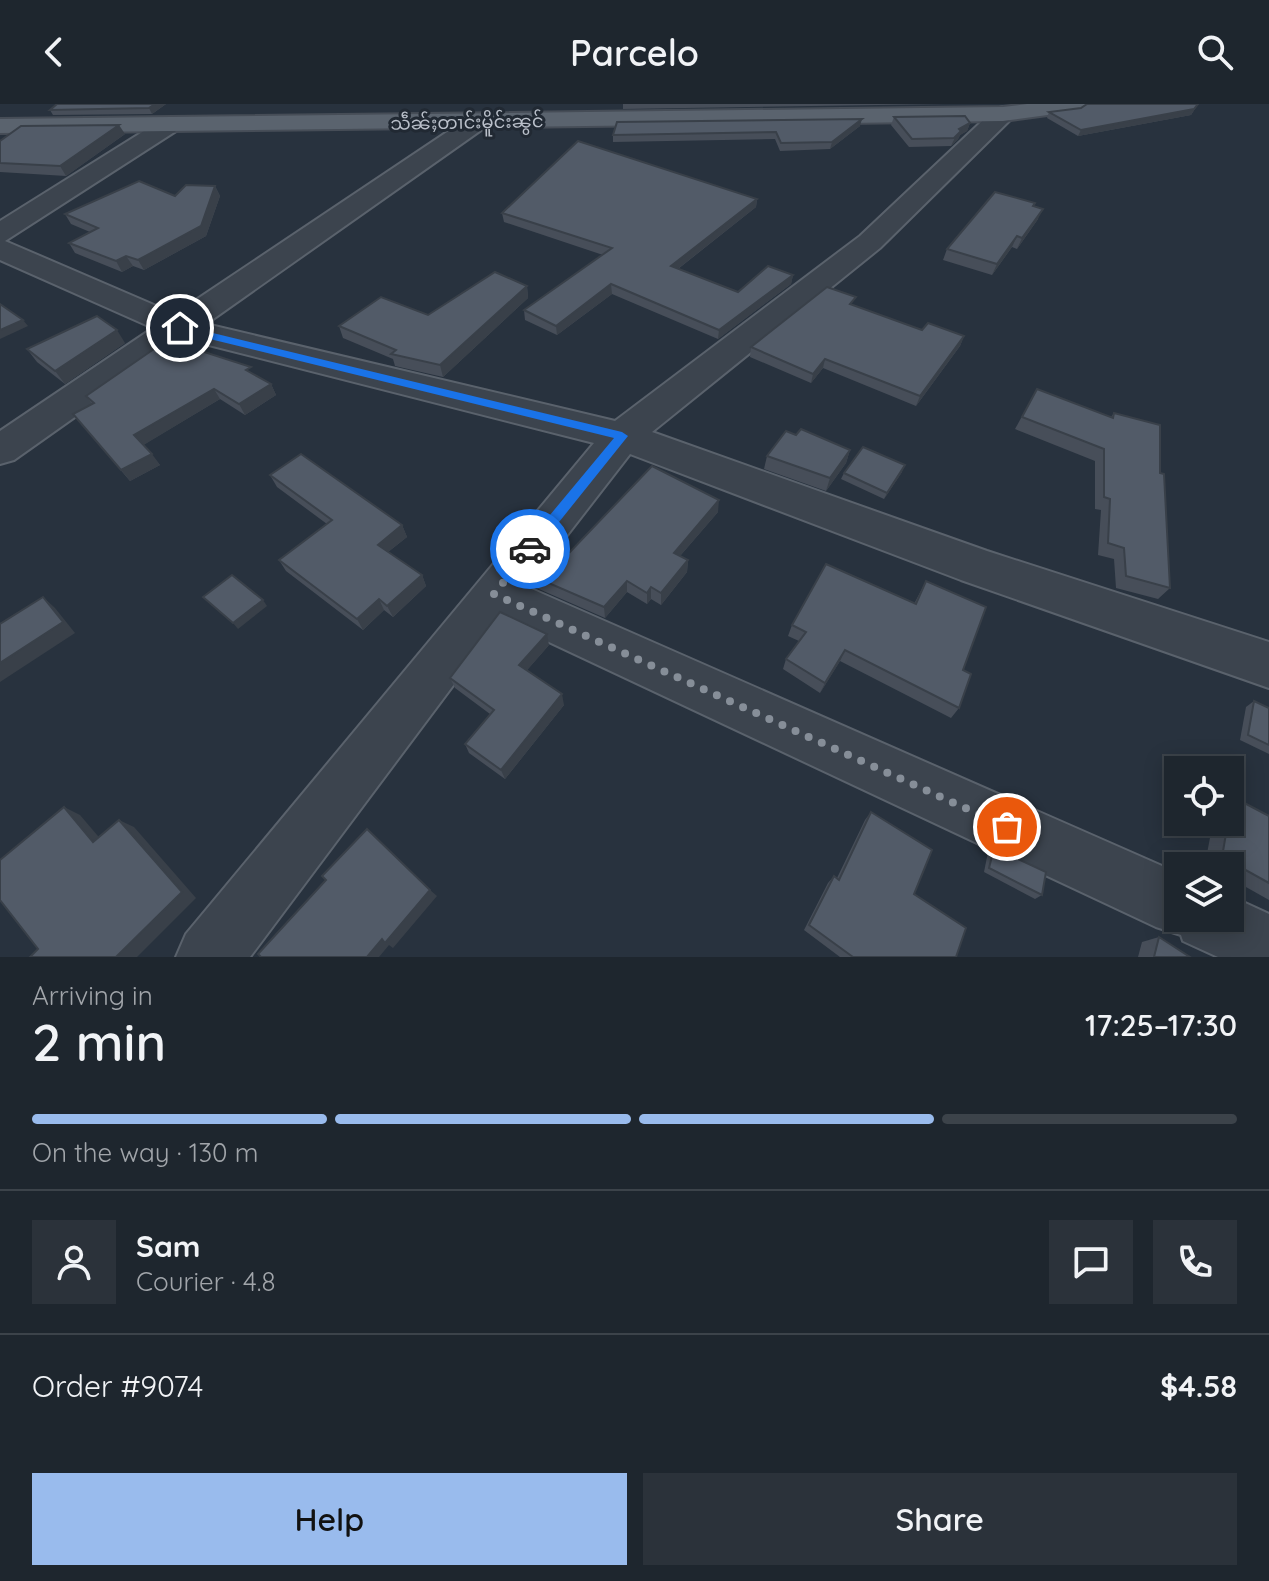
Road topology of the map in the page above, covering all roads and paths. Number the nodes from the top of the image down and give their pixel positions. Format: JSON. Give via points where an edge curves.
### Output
{"nodes":[{"id":1,"x":1077,"y":104,"type":"edge"},
{"id":2,"x":1003,"y":114,"type":"junction"},
{"id":3,"x":476,"y":123,"type":"junction"},
{"id":4,"x":0,"y":126,"type":"edge"},
{"id":5,"x":168,"y":126,"type":"junction"},
{"id":6,"x":0,"y":234,"type":"edge"},
{"id":7,"x":0,"y":249,"type":"edge"},
{"id":8,"x":180,"y":328,"type":"junction"},
{"id":9,"x":622,"y":436,"type":"junction"},
{"id":10,"x":0,"y":450,"type":"edge"},
{"id":11,"x":494,"y":594,"type":"junction"},
{"id":12,"x":1269,"y":665,"type":"edge"},
{"id":13,"x":1164,"y":899,"type":"edge"},
{"id":14,"x":1236,"y":932,"type":"edge"},
{"id":15,"x":1269,"y":947,"type":"edge"},
{"id":16,"x":209,"y":957,"type":"edge"}],
"edges":[{"from":1,"to":2,"type":"main road","name":"သဵၼ်ႈတၢင်းမိူင်းၼွင်"},
{"from":2,"to":3,"type":"main road","name":"သဵၼ်ႈတၢင်းမိူင်းၼွင်"},
{"from":2,"to":9,"type":"street","via":[[870,242]]},
{"from":3,"to":5,"type":"main road","name":"သဵၼ်ႈတၢင်းမိူင်းၼွင်"},
{"from":3,"to":8,"type":"street"},
{"from":4,"to":5,"type":"main road","name":"သဵၼ်ႈတၢင်းမိူင်းၼွင်"},
{"from":5,"to":6,"type":"street"},
{"from":7,"to":8,"type":"street"},
{"from":8,"to":9,"type":"street"},
{"from":8,"to":10,"type":"street"},
{"from":9,"to":11,"type":"street"},
{"from":9,"to":12,"type":"street","via":[[977,567]]},
{"from":11,"to":13,"type":"street"},
{"from":11,"to":16,"type":"street"},
{"from":14,"to":15,"type":"street"}]}
